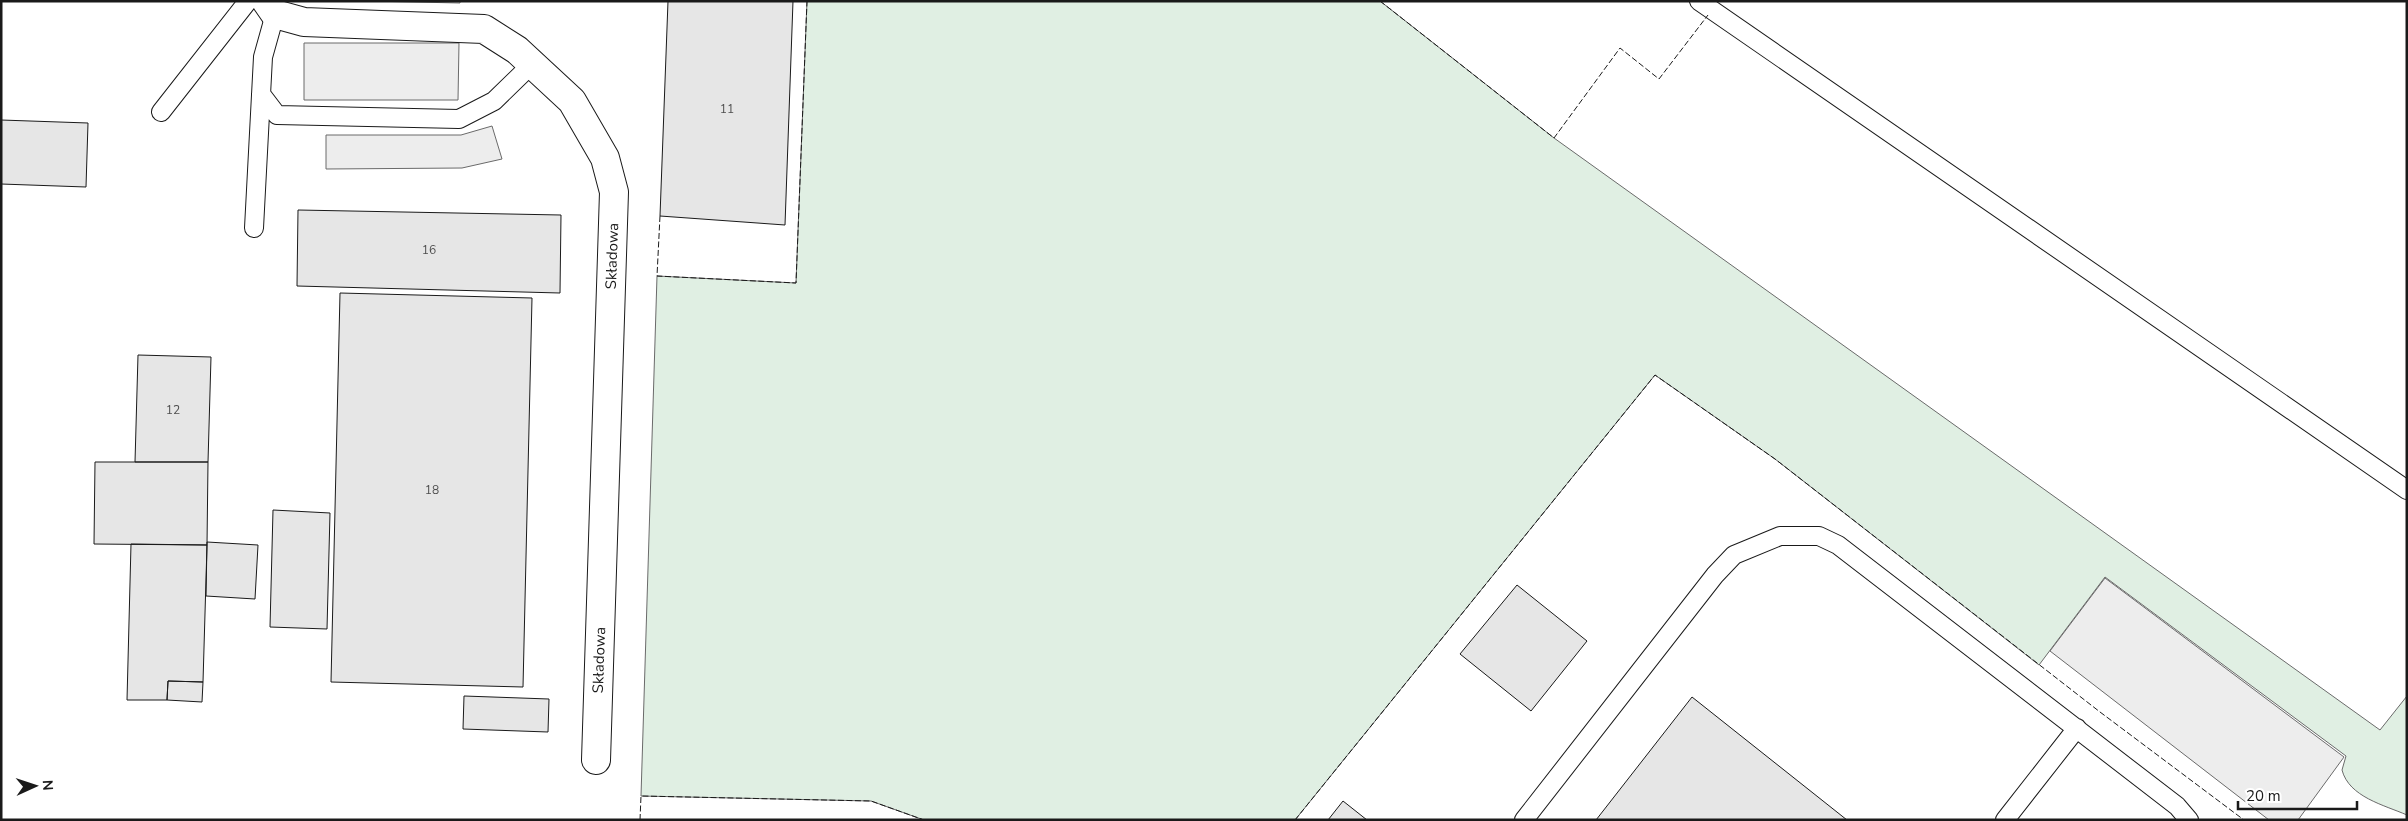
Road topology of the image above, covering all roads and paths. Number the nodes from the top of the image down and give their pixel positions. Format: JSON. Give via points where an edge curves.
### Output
{"nodes":[{"id":1,"x":248,"y":1,"type":"edge"},
{"id":2,"x":1699,"y":1,"type":"edge"},
{"id":3,"x":271,"y":8,"type":"edge"},
{"id":4,"x":532,"y":64,"type":"junction"},
{"id":5,"x":261,"y":94,"type":"junction"},
{"id":6,"x":162,"y":112,"type":"dead end"},
{"id":7,"x":254,"y":228,"type":"dead end"},
{"id":8,"x":2407,"y":490,"type":"edge"},
{"id":9,"x":2077,"y":728,"type":"junction"},
{"id":10,"x":596,"y":760,"type":"dead end"},
{"id":11,"x":1524,"y":820,"type":"edge"},
{"id":12,"x":2005,"y":820,"type":"edge"},
{"id":13,"x":2189,"y":820,"type":"edge"}],
"edges":[{"from":1,"to":6,"type":"lane"},
{"from":2,"to":8,"type":"lane"},
{"from":3,"to":4,"type":"street","name":"Składowa","via":[[304,22],[484,29]]},
{"from":3,"to":5,"type":"lane"},
{"from":4,"to":5,"type":"lane","via":[[494,101],[458,118],[277,115]]},
{"from":4,"to":10,"type":"street","name":"Składowa","via":[[572,101],[605,158],[614,192]]},
{"from":5,"to":7,"type":"lane"},
{"from":9,"to":11,"type":"lane","via":[[1838,545],[1819,536],[1780,536],[1734,555],[1715,575]]},
{"from":9,"to":12,"type":"lane"},
{"from":9,"to":13,"type":"lane","via":[[2178,806]]}]}
